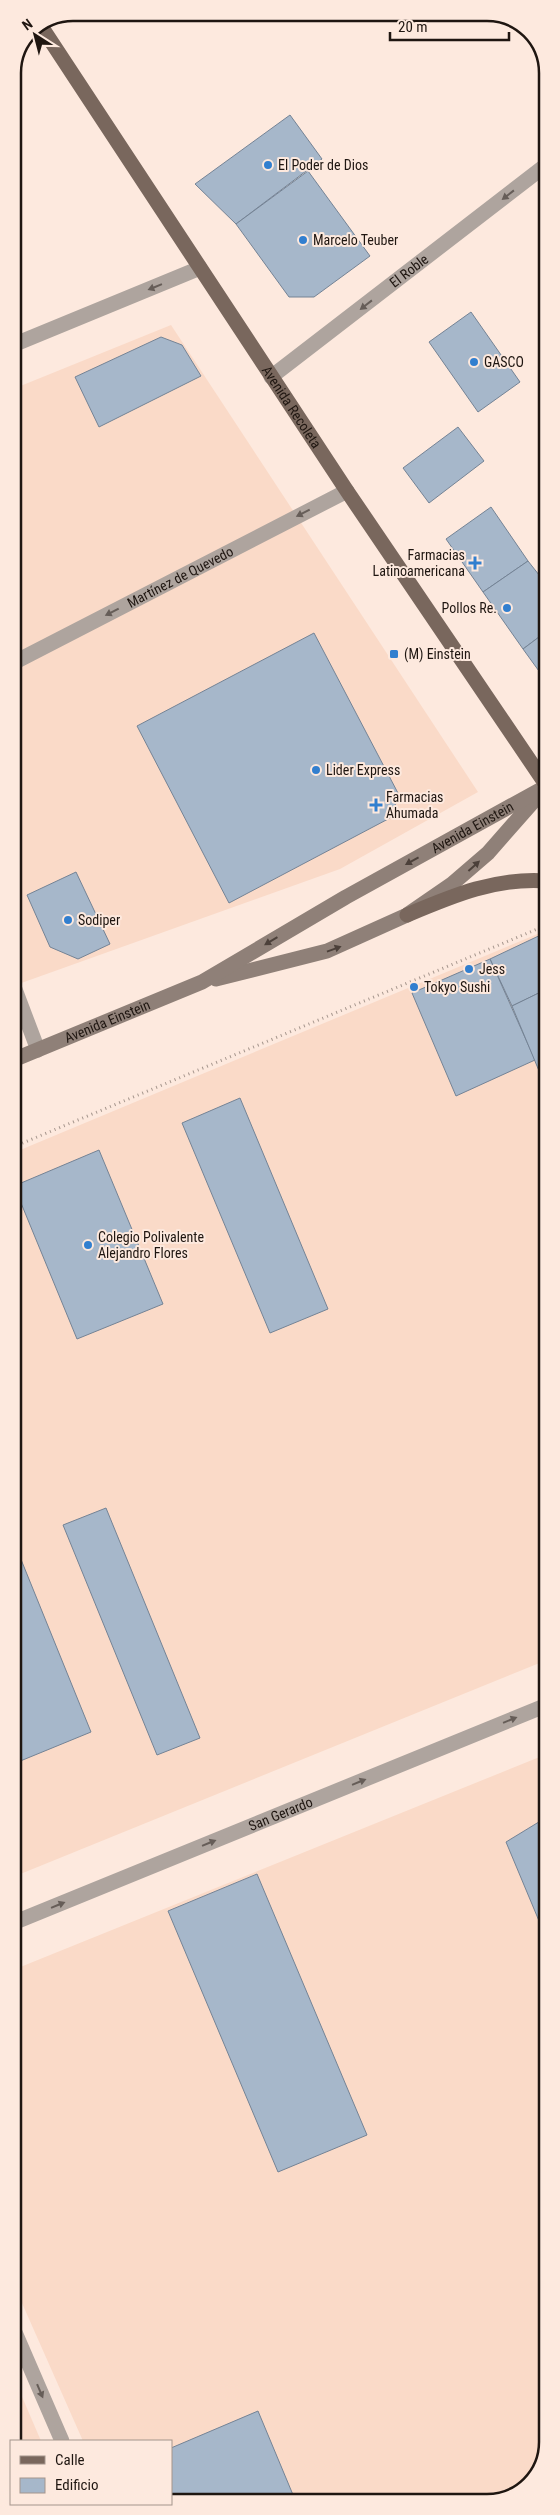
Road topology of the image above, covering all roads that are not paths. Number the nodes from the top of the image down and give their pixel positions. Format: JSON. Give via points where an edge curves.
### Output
{"nodes":[{"id":1,"x":44,"y":30,"type":"edge"},
{"id":2,"x":539,"y":170,"type":"edge"},
{"id":3,"x":200,"y":268,"type":"junction"},
{"id":4,"x":21,"y":342,"type":"edge"},
{"id":5,"x":271,"y":377,"type":"junction"},
{"id":6,"x":347,"y":491,"type":"junction"},
{"id":7,"x":21,"y":659,"type":"edge"},
{"id":8,"x":539,"y":774,"type":"edge"},
{"id":9,"x":539,"y":790,"type":"edge"},
{"id":10,"x":539,"y":795,"type":"edge"},
{"id":11,"x":539,"y":881,"type":"edge"},
{"id":12,"x":407,"y":915,"type":"junction"},
{"id":13,"x":202,"y":982,"type":"junction"},
{"id":14,"x":21,"y":1005,"type":"edge"},
{"id":15,"x":38,"y":1050,"type":"junction"},
{"id":16,"x":21,"y":1057,"type":"edge"},
{"id":17,"x":539,"y":1708,"type":"edge"},
{"id":18,"x":21,"y":1920,"type":"edge"},
{"id":19,"x":21,"y":2346,"type":"edge"},
{"id":20,"x":62,"y":2440,"type":"edge"}],
"edges":[{"from":1,"to":3,"type":"main road","name":"Avenida Recoleta"},
{"from":2,"to":5,"type":"street","name":"El Roble","one_way":true},
{"from":3,"to":4,"type":"street","one_way":true},
{"from":3,"to":5,"type":"main road","name":"Avenida Recoleta"},
{"from":5,"to":6,"type":"main road","name":"Avenida Recoleta"},
{"from":6,"to":7,"type":"street","name":"Martínez de Quevedo","one_way":true},
{"from":6,"to":8,"type":"main road","name":"Avenida Recoleta"},
{"from":9,"to":13,"type":"main road","name":"Avenida Einstein","one_way":true,"via":[[320,912]]},
{"from":12,"to":10,"type":"main road","name":"Avenida Einstein","one_way":true,"via":[[452,884],[488,853]]},
{"from":11,"to":12,"type":"main road","via":[[482,886]]},
{"from":13,"to":12,"type":"main road","name":"Avenida Einstein","one_way":true,"via":[[327,952]]},
{"from":13,"to":15,"type":"main road","name":"Avenida Einstein"},
{"from":14,"to":15,"type":"street"},
{"from":15,"to":16,"type":"main road","name":"Avenida Einstein"},
{"from":18,"to":17,"type":"street","name":"San Gerardo","one_way":true},
{"from":19,"to":20,"type":"street","one_way":true}]}
